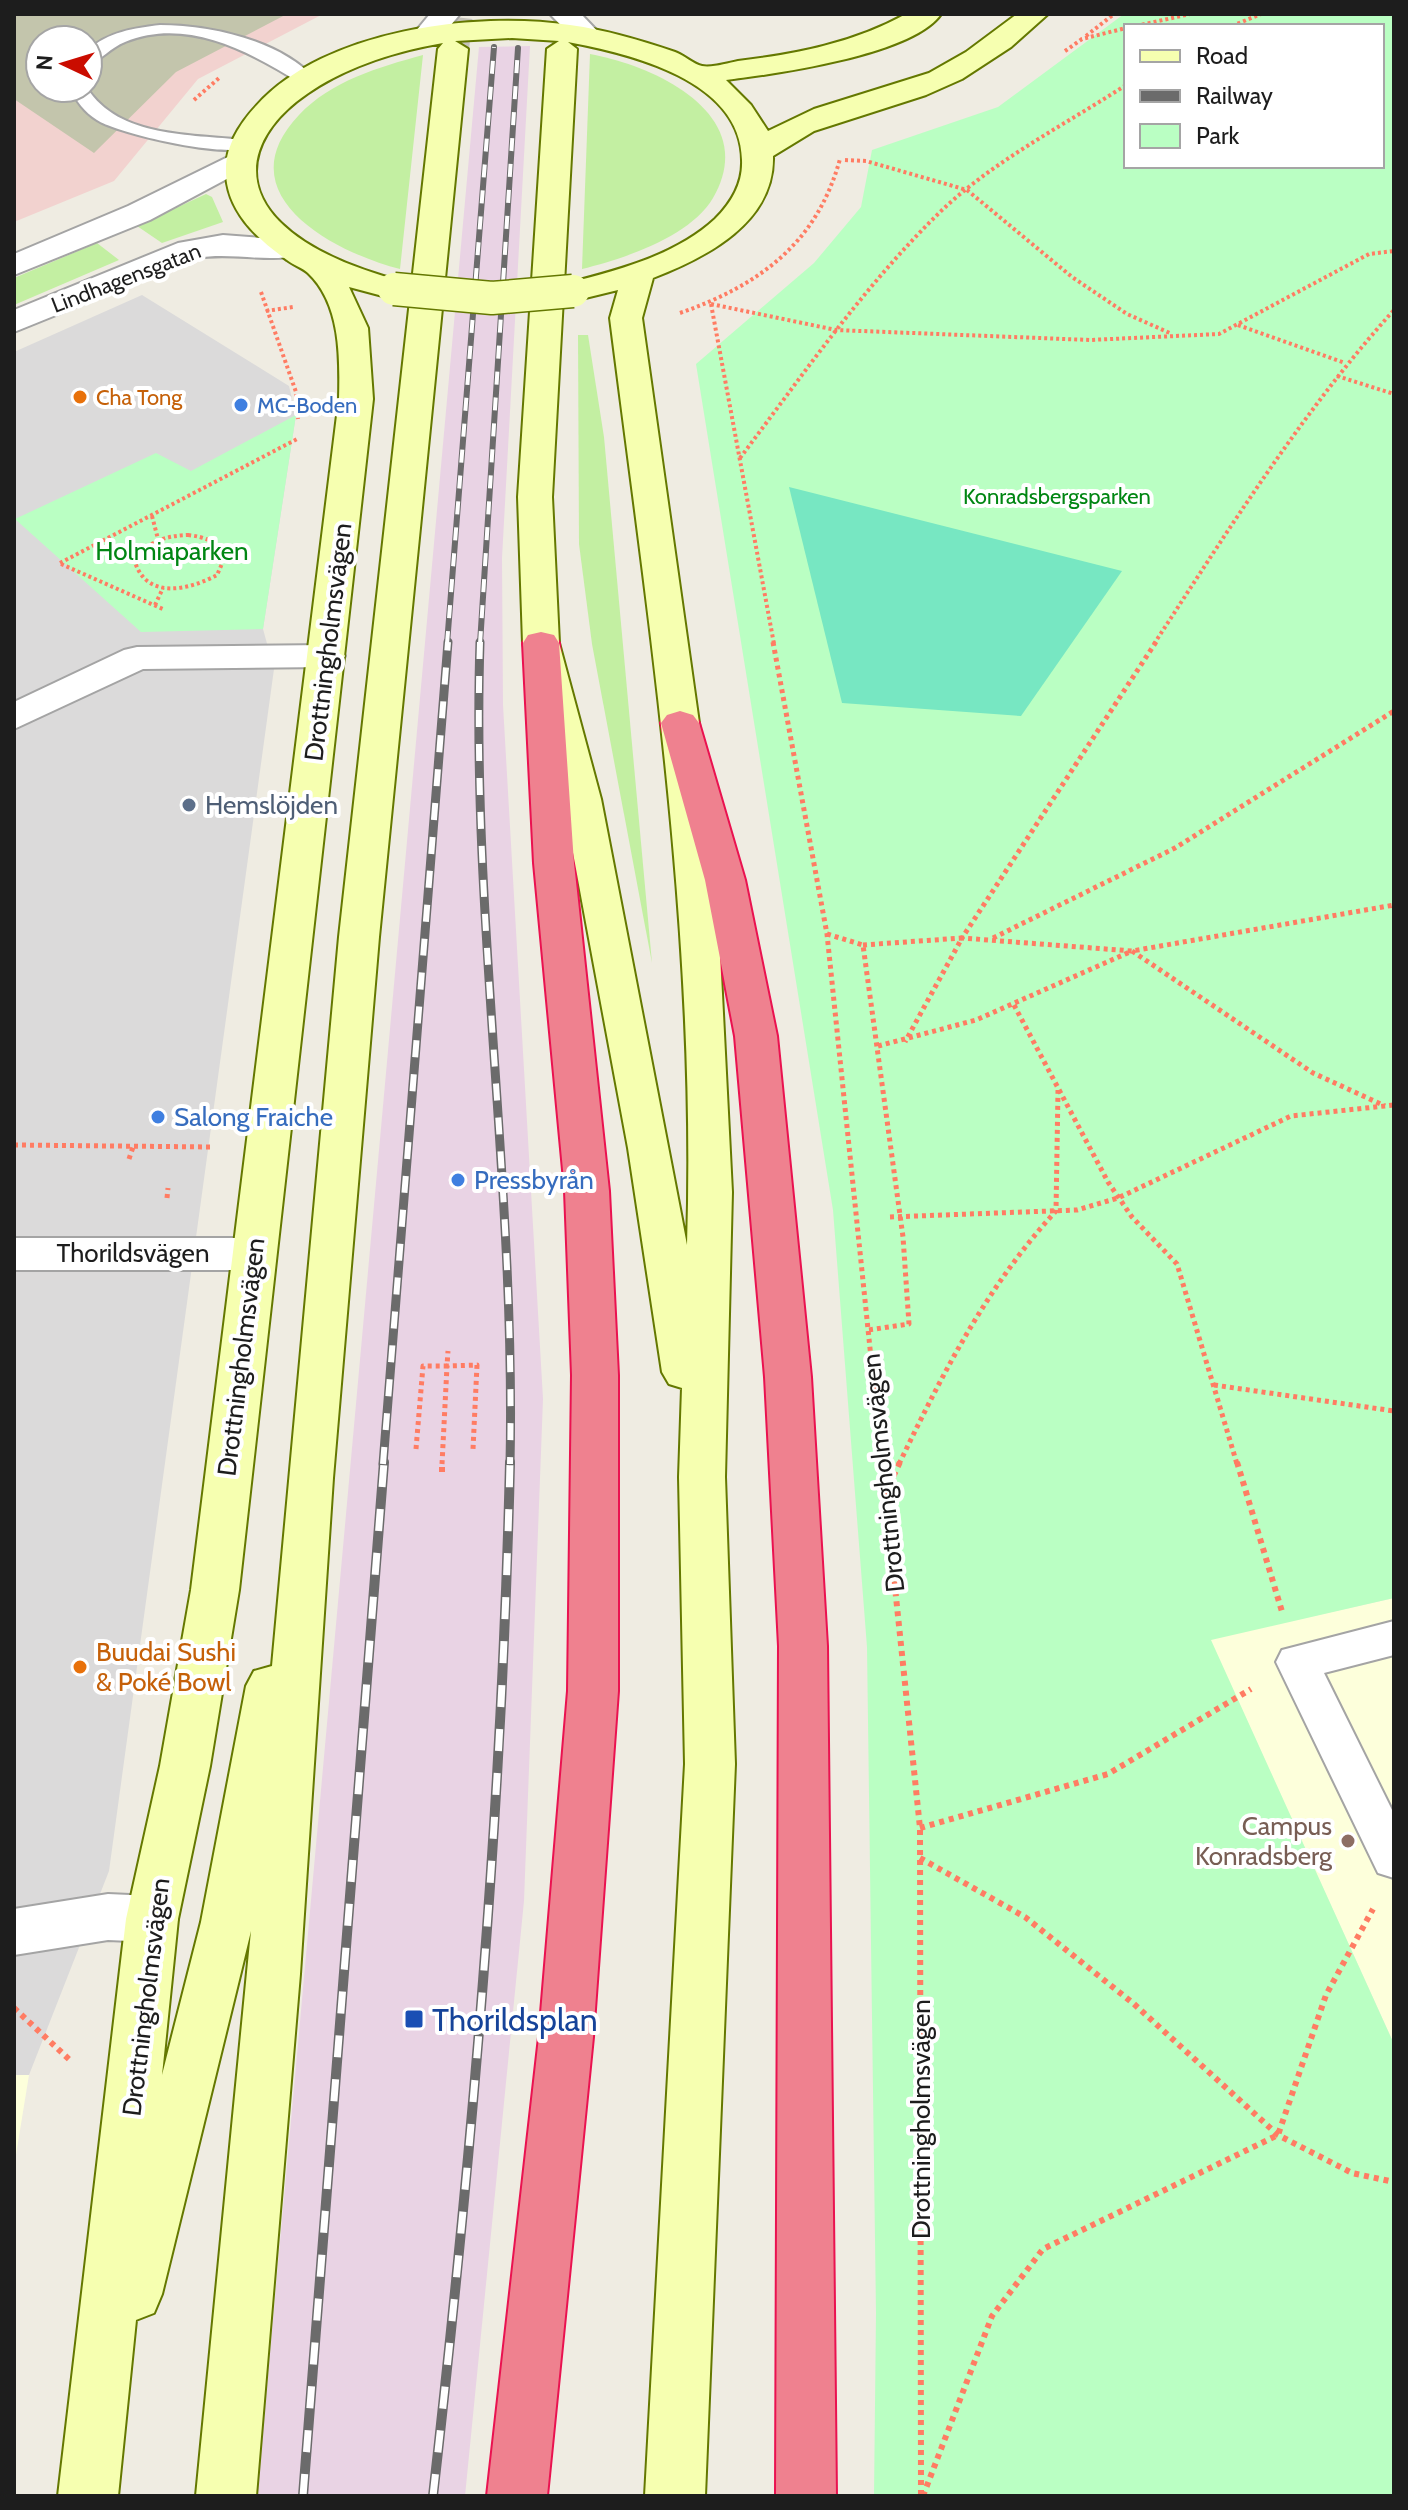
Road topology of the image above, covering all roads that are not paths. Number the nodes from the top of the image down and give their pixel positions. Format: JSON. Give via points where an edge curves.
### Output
{"nodes":[{"id":1,"x":564,"y":14,"type":"edge"},
{"id":2,"x":927,"y":14,"type":"edge"},
{"id":3,"x":1034,"y":15,"type":"edge"},
{"id":4,"x":442,"y":33,"type":"edge"},
{"id":5,"x":574,"y":43,"type":"junction"},
{"id":6,"x":104,"y":45,"type":"edge"},
{"id":7,"x":699,"y":75,"type":"junction"},
{"id":8,"x":306,"y":79,"type":"junction"},
{"id":9,"x":87,"y":104,"type":"edge"},
{"id":10,"x":759,"y":151,"type":"junction"},
{"id":11,"x":242,"y":152,"type":"junction"},
{"id":12,"x":304,"y":256,"type":"junction"},
{"id":13,"x":14,"y":265,"type":"edge"},
{"id":14,"x":638,"y":274,"type":"junction"},
{"id":15,"x":14,"y":322,"type":"edge"},
{"id":16,"x":541,"y":643,"type":"junction"},
{"id":17,"x":327,"y":656,"type":"junction"},
{"id":18,"x":14,"y":717,"type":"edge"},
{"id":19,"x":680,"y":723,"type":"junction"},
{"id":20,"x":14,"y":1254,"type":"edge"},
{"id":21,"x":253,"y":1254,"type":"junction"},
{"id":22,"x":702,"y":1477,"type":"junction"},
{"id":23,"x":310,"y":1478,"type":"junction"},
{"id":24,"x":1394,"y":1638,"type":"edge"},
{"id":25,"x":1394,"y":1859,"type":"edge"},
{"id":26,"x":152,"y":1919,"type":"junction"},
{"id":27,"x":14,"y":1932,"type":"edge"},
{"id":28,"x":91,"y":2476,"type":"edge"},
{"id":29,"x":226,"y":2496,"type":"edge"},
{"id":30,"x":517,"y":2496,"type":"edge"},
{"id":31,"x":675,"y":2496,"type":"edge"},
{"id":32,"x":806,"y":2496,"type":"edge"}],
"edges":[{"from":1,"to":5,"type":"street"},
{"from":2,"to":7,"type":"main road","via":[[865,46],[820,58]]},
{"from":3,"to":10,"type":"main road","via":[[938,80],[826,112],[799,123]]},
{"from":4,"to":5,"type":"main road","via":[[512,30]]},
{"from":4,"to":8,"type":"main road","via":[[349,58]]},
{"from":4,"to":23,"type":"main road","name":"Drottningholmsvägen"},
{"from":5,"to":7,"type":"main road","via":[[648,51]]},
{"from":5,"to":16,"type":"main road","via":[[535,497]]},
{"from":6,"to":8,"type":"lane","via":[[132,34],[192,31],[239,41]]},
{"from":7,"to":10,"type":"main road","via":[[746,118]]},
{"from":8,"to":11,"type":"main road","via":[[272,103]]},
{"from":9,"to":11,"type":"lane","via":[[135,130]]},
{"from":10,"to":14,"type":"main road","via":[[748,197],[723,227],[686,253]]},
{"from":11,"to":12,"type":"main road","via":[[240,178],[254,215]]},
{"from":11,"to":13,"type":"street","via":[[139,213]]},
{"from":12,"to":14,"type":"main road","bridge":true,"via":[[394,289],[472,298],[573,291]]},
{"from":12,"to":15,"type":"street","name":"Lindhagensgatan","via":[[223,244],[189,250]]},
{"from":12,"to":17,"type":"main road","name":"Drottningholmsvägen","via":[[342,298],[357,344],[356,399]]},
{"from":14,"to":19,"type":"main road","via":[[626,318]]},
{"from":16,"to":22,"type":"main road","via":[[582,799],[649,1148]]},
{"from":16,"to":30,"type":"highway","via":[[554,863],[587,1191],[595,1375],[593,1659],[566,2037]]},
{"from":17,"to":18,"type":"street","via":[[137,658]]},
{"from":17,"to":21,"type":"main road","name":"Drottningholmsvägen"},
{"from":19,"to":22,"type":"main road","via":[[700,954],[710,1192]]},
{"from":19,"to":32,"type":"highway","via":[[725,880],[756,1036],[788,1377],[803,1646]]},
{"from":20,"to":21,"type":"street","name":"Thorildsvägen"},
{"from":21,"to":26,"type":"main road","name":"Drottningholmsvägen","via":[[215,1590]]},
{"from":22,"to":31,"type":"main road","via":[[710,1764]]},
{"from":23,"to":28,"type":"main road","name":"Drottningholmsvägen","via":[[227,1922]]},
{"from":23,"to":29,"type":"main road","name":"Drottningholmsvägen","via":[[274,1974]]},
{"from":24,"to":25,"type":"street","via":[[1297,1662]]},
{"from":26,"to":27,"type":"street","via":[[108,1917]]},
{"from":26,"to":28,"type":"main road","name":"Drottningholmsvägen"}]}
